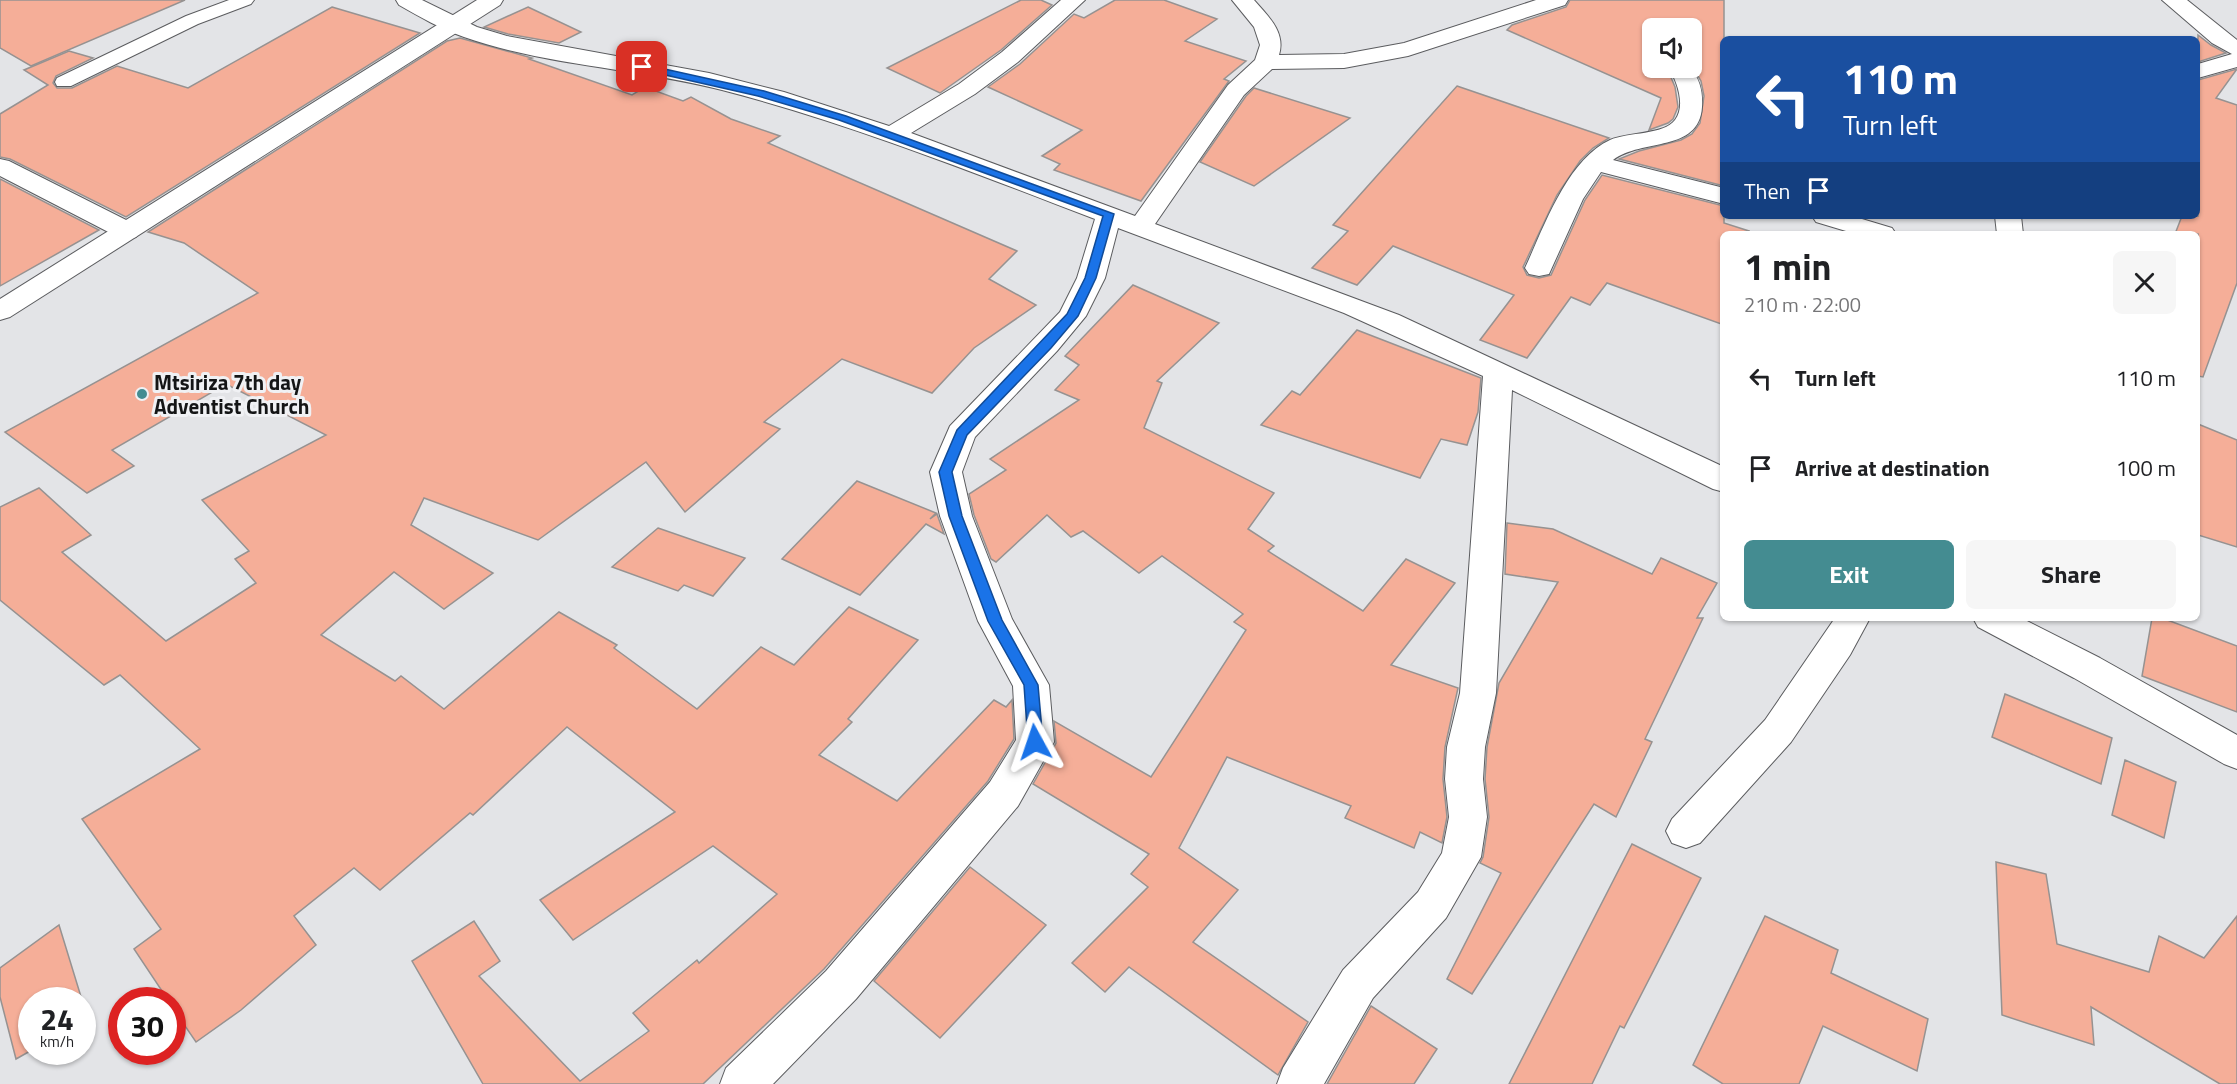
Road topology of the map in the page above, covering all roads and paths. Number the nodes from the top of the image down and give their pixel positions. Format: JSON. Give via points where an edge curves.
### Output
{"nodes":[{"id":1,"x":245,"y":0,"type":"edge"},
{"id":2,"x":407,"y":0,"type":"edge"},
{"id":3,"x":492,"y":0,"type":"edge"},
{"id":4,"x":1074,"y":0,"type":"edge"},
{"id":5,"x":1243,"y":0,"type":"edge"},
{"id":6,"x":1557,"y":0,"type":"edge"},
{"id":7,"x":2173,"y":0,"type":"edge"},
{"id":8,"x":449,"y":25,"type":"junction"},
{"id":9,"x":2237,"y":49,"type":"edge"},
{"id":10,"x":2237,"y":60,"type":"edge"},
{"id":11,"x":1266,"y":62,"type":"junction"},
{"id":12,"x":2200,"y":70,"type":"edge"},
{"id":13,"x":1688,"y":78,"type":"edge"},
{"id":14,"x":64,"y":81,"type":"dead end"},
{"id":15,"x":891,"y":135,"type":"junction"},
{"id":16,"x":1595,"y":163,"type":"junction"},
{"id":17,"x":0,"y":166,"type":"edge"},
{"id":18,"x":1720,"y":195,"type":"edge"},
{"id":19,"x":1835,"y":219,"type":"edge"},
{"id":20,"x":1124,"y":221,"type":"junction"},
{"id":21,"x":127,"y":231,"type":"junction"},
{"id":22,"x":1873,"y":231,"type":"edge"},
{"id":23,"x":1539,"y":268,"type":"dead end"},
{"id":24,"x":0,"y":311,"type":"edge"},
{"id":25,"x":1498,"y":372,"type":"junction"},
{"id":26,"x":1720,"y":479,"type":"edge"},
{"id":27,"x":1851,"y":621,"type":"edge"},
{"id":28,"x":1996,"y":621,"type":"edge"},
{"id":29,"x":2237,"y":753,"type":"edge"},
{"id":30,"x":1686,"y":831,"type":"dead end"},
{"id":31,"x":742,"y":1084,"type":"edge"},
{"id":32,"x":1299,"y":1084,"type":"edge"}],
"edges":[{"from":1,"to":14,"type":"lane","via":[[192,20]]},
{"from":2,"to":8,"type":"street"},
{"from":3,"to":8,"type":"street"},
{"from":4,"to":15,"type":"street","via":[[1044,29],[967,89]]},
{"from":5,"to":11,"type":"street","via":[[1265,26],[1271,45]]},
{"from":6,"to":11,"type":"street","via":[[1408,49],[1344,62]]},
{"from":7,"to":9,"type":"street"},
{"from":8,"to":15,"type":"street","via":[[535,51],[664,70],[760,93]]},
{"from":8,"to":21,"type":"street"},
{"from":10,"to":12,"type":"street"},
{"from":11,"to":20,"type":"street","via":[[1236,90]]},
{"from":13,"to":16,"type":"street","via":[[1688,122],[1660,138],[1623,144]]},
{"from":15,"to":20,"type":"street"},
{"from":16,"to":18,"type":"street"},
{"from":16,"to":23,"type":"street","via":[[1567,202]]},
{"from":17,"to":21,"type":"street"},
{"from":19,"to":22,"type":"street"},
{"from":20,"to":25,"type":"street","via":[[1421,335]]},
{"from":20,"to":31,"type":"street","via":[[1072,316],[961,433],[946,472],[956,516],[995,621],[1031,685],[1035,742],[1004,794],[841,985]]},
{"from":21,"to":24,"type":"street"},
{"from":25,"to":26,"type":"street"},
{"from":25,"to":32,"type":"street","via":[[1478,693],[1466,747],[1468,817],[1461,857],[1432,904],[1358,984]]},
{"from":27,"to":30,"type":"street","via":[[1778,731]]},
{"from":28,"to":29,"type":"street"}]}
